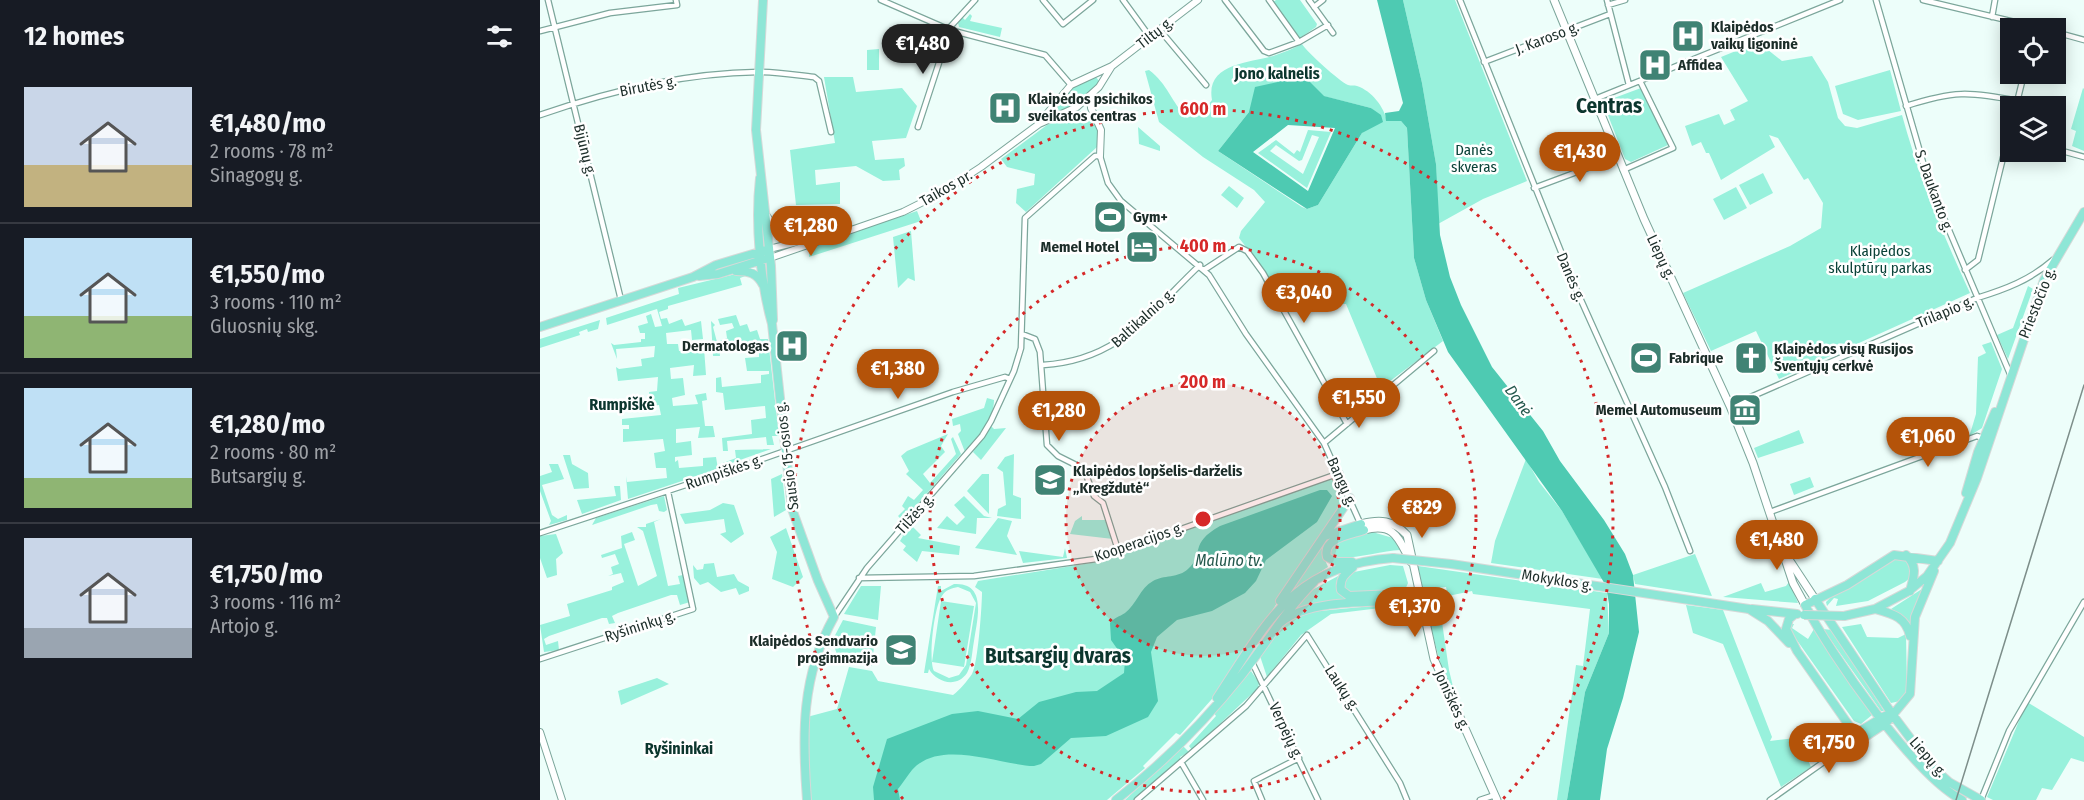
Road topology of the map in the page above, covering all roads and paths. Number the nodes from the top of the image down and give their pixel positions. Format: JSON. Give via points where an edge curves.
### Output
{"nodes":[{"id":1,"x":548,"y":0,"type":"edge"},
{"id":2,"x":763,"y":0,"type":"edge"},
{"id":3,"x":881,"y":0,"type":"edge"},
{"id":4,"x":975,"y":0,"type":"edge"},
{"id":5,"x":1043,"y":0,"type":"edge"},
{"id":6,"x":1093,"y":0,"type":"edge"},
{"id":7,"x":1122,"y":0,"type":"edge"},
{"id":8,"x":1198,"y":0,"type":"edge"},
{"id":9,"x":1225,"y":0,"type":"edge"},
{"id":10,"x":1269,"y":0,"type":"edge"},
{"id":11,"x":1309,"y":0,"type":"edge"},
{"id":12,"x":1323,"y":0,"type":"edge"},
{"id":13,"x":1460,"y":0,"type":"edge"},
{"id":14,"x":1554,"y":0,"type":"edge"},
{"id":15,"x":1625,"y":0,"type":"edge"},
{"id":16,"x":1840,"y":0,"type":"edge"},
{"id":17,"x":1876,"y":0,"type":"edge"},
{"id":18,"x":1923,"y":0,"type":"edge"},
{"id":19,"x":1995,"y":0,"type":"edge"},
{"id":20,"x":677,"y":2,"type":"edge"},
{"id":21,"x":1608,"y":3,"type":"edge"},
{"id":22,"x":1314,"y":7,"type":"junction"},
{"id":23,"x":1610,"y":14,"type":"junction"},
{"id":24,"x":1992,"y":17,"type":"junction"},
{"id":25,"x":2000,"y":19,"type":"edge"},
{"id":26,"x":1328,"y":25,"type":"junction"},
{"id":27,"x":554,"y":26,"type":"junction"},
{"id":28,"x":1159,"y":29,"type":"junction"},
{"id":29,"x":950,"y":30,"type":"junction"},
{"id":30,"x":540,"y":31,"type":"edge"},
{"id":31,"x":1566,"y":31,"type":"junction"},
{"id":32,"x":1333,"y":33,"type":"dead end"},
{"id":33,"x":2066,"y":36,"type":"edge"},
{"id":34,"x":1150,"y":37,"type":"junction"},
{"id":35,"x":2084,"y":40,"type":"edge"},
{"id":36,"x":1299,"y":42,"type":"junction"},
{"id":37,"x":1484,"y":62,"type":"junction"},
{"id":38,"x":1112,"y":66,"type":"junction"},
{"id":39,"x":759,"y":72,"type":"junction"},
{"id":40,"x":1092,"y":73,"type":"junction"},
{"id":41,"x":1640,"y":81,"type":"junction"},
{"id":42,"x":1071,"y":85,"type":"junction"},
{"id":43,"x":1629,"y":85,"type":"junction"},
{"id":44,"x":1206,"y":86,"type":"dead end"},
{"id":45,"x":1099,"y":87,"type":"junction"},
{"id":46,"x":1090,"y":97,"type":"junction"},
{"id":47,"x":1595,"y":99,"type":"junction"},
{"id":48,"x":2000,"y":99,"type":"edge"},
{"id":49,"x":573,"y":103,"type":"junction"},
{"id":50,"x":1053,"y":104,"type":"junction"},
{"id":51,"x":1906,"y":106,"type":"junction"},
{"id":52,"x":1077,"y":107,"type":"junction"},
{"id":53,"x":540,"y":115,"type":"edge"},
{"id":54,"x":1062,"y":115,"type":"junction"},
{"id":55,"x":1095,"y":116,"type":"junction"},
{"id":56,"x":1039,"y":123,"type":"junction"},
{"id":57,"x":918,"y":127,"type":"dead end"},
{"id":58,"x":831,"y":132,"type":"dead end"},
{"id":59,"x":2066,"y":152,"type":"edge"},
{"id":60,"x":1100,"y":156,"type":"junction"},
{"id":61,"x":1617,"y":157,"type":"junction"},
{"id":62,"x":2084,"y":157,"type":"edge"},
{"id":63,"x":2002,"y":162,"type":"edge"},
{"id":64,"x":1623,"y":170,"type":"junction"},
{"id":65,"x":760,"y":178,"type":"junction"},
{"id":66,"x":1534,"y":188,"type":"junction"},
{"id":67,"x":2084,"y":212,"type":"edge"},
{"id":68,"x":766,"y":213,"type":"junction"},
{"id":69,"x":842,"y":232,"type":"junction"},
{"id":70,"x":801,"y":240,"type":"junction"},
{"id":71,"x":766,"y":254,"type":"junction"},
{"id":72,"x":2058,"y":257,"type":"junction"},
{"id":73,"x":1200,"y":265,"type":"junction"},
{"id":74,"x":729,"y":270,"type":"junction"},
{"id":75,"x":1204,"y":270,"type":"junction"},
{"id":76,"x":1965,"y":270,"type":"junction"},
{"id":77,"x":693,"y":277,"type":"junction"},
{"id":78,"x":765,"y":288,"type":"junction"},
{"id":79,"x":1977,"y":298,"type":"junction"},
{"id":80,"x":621,"y":300,"type":"junction"},
{"id":81,"x":772,"y":324,"type":"junction"},
{"id":82,"x":540,"y":327,"type":"edge"},
{"id":83,"x":1022,"y":334,"type":"junction"},
{"id":84,"x":1434,"y":351,"type":"dead end"},
{"id":85,"x":1043,"y":365,"type":"junction"},
{"id":86,"x":2010,"y":374,"type":"junction"},
{"id":87,"x":1010,"y":379,"type":"junction"},
{"id":88,"x":1730,"y":406,"type":"junction"},
{"id":89,"x":1347,"y":424,"type":"junction"},
{"id":90,"x":1970,"y":439,"type":"junction"},
{"id":91,"x":1987,"y":439,"type":"junction"},
{"id":92,"x":1324,"y":443,"type":"junction"},
{"id":93,"x":785,"y":450,"type":"junction"},
{"id":94,"x":1978,"y":452,"type":"junction"},
{"id":95,"x":1340,"y":473,"type":"junction"},
{"id":96,"x":668,"y":492,"type":"junction"},
{"id":97,"x":1350,"y":498,"type":"junction"},
{"id":98,"x":1770,"y":512,"type":"junction"},
{"id":99,"x":1961,"y":516,"type":"junction"},
{"id":100,"x":1362,"y":527,"type":"junction"},
{"id":101,"x":540,"y":533,"type":"edge"},
{"id":102,"x":1324,"y":537,"type":"junction"},
{"id":103,"x":1690,"y":551,"type":"dead end"},
{"id":104,"x":1119,"y":553,"type":"junction"},
{"id":105,"x":1785,"y":553,"type":"junction"},
{"id":106,"x":1905,"y":554,"type":"junction"},
{"id":107,"x":1362,"y":562,"type":"junction"},
{"id":108,"x":1937,"y":563,"type":"junction"},
{"id":109,"x":859,"y":578,"type":"junction"},
{"id":110,"x":1314,"y":582,"type":"junction"},
{"id":111,"x":1909,"y":591,"type":"junction"},
{"id":112,"x":1418,"y":597,"type":"junction"},
{"id":113,"x":1815,"y":599,"type":"junction"},
{"id":114,"x":2084,"y":602,"type":"edge"},
{"id":115,"x":1805,"y":605,"type":"junction"},
{"id":116,"x":1749,"y":609,"type":"junction"},
{"id":117,"x":1875,"y":609,"type":"junction"},
{"id":118,"x":1272,"y":615,"type":"junction"},
{"id":119,"x":1800,"y":615,"type":"junction"},
{"id":120,"x":834,"y":617,"type":"junction"},
{"id":121,"x":1274,"y":628,"type":"junction"},
{"id":122,"x":1912,"y":644,"type":"junction"},
{"id":123,"x":1797,"y":651,"type":"junction"},
{"id":124,"x":1244,"y":657,"type":"junction"},
{"id":125,"x":540,"y":659,"type":"edge"},
{"id":126,"x":1252,"y":662,"type":"junction"},
{"id":127,"x":1264,"y":685,"type":"junction"},
{"id":128,"x":1208,"y":712,"type":"junction"},
{"id":129,"x":1892,"y":714,"type":"junction"},
{"id":130,"x":1884,"y":720,"type":"junction"},
{"id":131,"x":540,"y":732,"type":"edge"},
{"id":132,"x":1857,"y":736,"type":"junction"},
{"id":133,"x":1299,"y":758,"type":"junction"},
{"id":134,"x":1181,"y":762,"type":"junction"},
{"id":135,"x":1496,"y":798,"type":"edge"},
{"id":136,"x":562,"y":800,"type":"edge"},
{"id":137,"x":807,"y":800,"type":"edge"},
{"id":138,"x":1116,"y":800,"type":"edge"},
{"id":139,"x":1137,"y":800,"type":"edge"},
{"id":140,"x":1203,"y":800,"type":"edge"},
{"id":141,"x":1262,"y":800,"type":"edge"},
{"id":142,"x":1318,"y":800,"type":"edge"},
{"id":143,"x":1407,"y":800,"type":"edge"},
{"id":144,"x":1480,"y":800,"type":"edge"},
{"id":145,"x":1770,"y":800,"type":"edge"},
{"id":146,"x":1962,"y":800,"type":"edge"},
{"id":147,"x":1981,"y":800,"type":"edge"}],
"edges":[{"from":1,"to":27,"type":"street","name":"Bijūnų g."},
{"from":2,"to":39,"type":"main road","name":"Sausio 15-osios g."},
{"from":3,"to":29,"type":"street"},
{"from":4,"to":29,"type":"street"},
{"from":5,"to":6,"type":"street","via":[[1063,24]]},
{"from":7,"to":34,"type":"street"},
{"from":8,"to":28,"type":"street","name":"Tiltų g."},
{"from":9,"to":36,"type":"street","via":[[1264,51],[1273,52]]},
{"from":10,"to":36,"type":"street"},
{"from":11,"to":22,"type":"street"},
{"from":12,"to":22,"type":"street"},
{"from":13,"to":37,"type":"street","name":"Danės g."},
{"from":14,"to":31,"type":"main road","name":"Liepų g."},
{"from":15,"to":21,"type":"street"},
{"from":16,"to":41,"type":"street"},
{"from":17,"to":51,"type":"street","name":"S. Daukanto g."},
{"from":18,"to":24,"type":"street"},
{"from":19,"to":24,"type":"street"},
{"from":20,"to":27,"type":"street"},
{"from":21,"to":23,"type":"street"},
{"from":22,"to":26,"type":"street"},
{"from":23,"to":31,"type":"street","name":"J. Karoso g."},
{"from":23,"to":43,"type":"street"},
{"from":24,"to":25,"type":"street"},
{"from":26,"to":32,"type":"street"},
{"from":26,"to":36,"type":"street"},
{"from":27,"to":30,"type":"street"},
{"from":27,"to":49,"type":"street","name":"Bijūnų g."},
{"from":28,"to":34,"type":"street","name":"Tiltų g."},
{"from":28,"to":44,"type":"street"},
{"from":29,"to":42,"type":"street","via":[[1045,56]]},
{"from":29,"to":57,"type":"street"},
{"from":31,"to":37,"type":"street","name":"J. Karoso g."},
{"from":31,"to":47,"type":"main road","name":"Liepų g."},
{"from":33,"to":35,"type":"street"},
{"from":34,"to":38,"type":"street","name":"Tiltų g."},
{"from":37,"to":66,"type":"street","name":"Danės g."},
{"from":38,"to":40,"type":"street","name":"Tiltų g."},
{"from":38,"to":45,"type":"street","name":"Tiltų g."},
{"from":39,"to":49,"type":"street","name":"Birutės g.","via":[[704,76]]},
{"from":39,"to":58,"type":"street","name":"Birutės g.","via":[[814,77],[819,81]]},
{"from":39,"to":65,"type":"main road","name":"Sausio 15-osios g.","via":[[756,130]]},
{"from":40,"to":42,"type":"street","name":"Tiltų g."},
{"from":40,"to":45,"type":"street","via":[[1100,77]]},
{"from":41,"to":43,"type":"street"},
{"from":41,"to":64,"type":"street","via":[[1673,148]]},
{"from":42,"to":50,"type":"street","name":"Taikos pr."},
{"from":43,"to":47,"type":"street"},
{"from":45,"to":46,"type":"street","name":"Tiltų g."},
{"from":46,"to":52,"type":"street","name":"Tiltų g."},
{"from":46,"to":55,"type":"street"},
{"from":47,"to":61,"type":"main road","name":"Liepų g."},
{"from":48,"to":51,"type":"street","via":[[1960,92]]},
{"from":49,"to":53,"type":"street","name":"Birutės g."},
{"from":49,"to":80,"type":"street","name":"Bijūnų g."},
{"from":50,"to":54,"type":"street","via":[[1054,112]]},
{"from":50,"to":56,"type":"street","name":"Taikos pr."},
{"from":51,"to":76,"type":"street","name":"S. Daukanto g.","via":[[1933,193]]},
{"from":52,"to":54,"type":"street","name":"Taikos pr."},
{"from":52,"to":55,"type":"street"},
{"from":54,"to":56,"type":"street","name":"Taikos pr."},
{"from":55,"to":60,"type":"street","via":[[1101,130]]},
{"from":56,"to":69,"type":"street","name":"Taikos pr.","via":[[981,167],[924,202]]},
{"from":59,"to":62,"type":"street"},
{"from":60,"to":73,"type":"street","name":"Bangų g.","via":[[1107,183],[1120,201]]},
{"from":60,"to":83,"type":"street","name":"Tilžės g.","via":[[1092,157],[1025,218]]},
{"from":61,"to":64,"type":"main road","name":"Liepų g."},
{"from":61,"to":66,"type":"street"},
{"from":63,"to":76,"type":"street","via":[[1978,260]]},
{"from":64,"to":88,"type":"main road","name":"Liepų g."},
{"from":65,"to":68,"type":"main road","name":"Sausio 15-osios g."},
{"from":65,"to":71,"type":"main road","name":"Sausio 15-osios g.","via":[[757,201]]},
{"from":66,"to":103,"type":"street","name":"Danės g."},
{"from":67,"to":72,"type":"main road","name":"Priestočio g."},
{"from":68,"to":70,"type":"street","via":[[778,233]]},
{"from":68,"to":71,"type":"main road","name":"Sausio 15-osios g."},
{"from":69,"to":70,"type":"street","name":"Taikos pr."},
{"from":69,"to":71,"type":"street","name":"Taikos pr."},
{"from":70,"to":71,"type":"street","name":"Taikos pr."},
{"from":71,"to":74,"type":"main road","name":"Taikos pr."},
{"from":71,"to":77,"type":"main road","name":"Taikos pr.","via":[[716,265]]},
{"from":71,"to":78,"type":"main road","name":"Sausio 15-osios g."},
{"from":71,"to":81,"type":"main road","name":"Sausio 15-osios g.","via":[[774,305]]},
{"from":72,"to":79,"type":"street","name":"Trilapio g.","via":[[2025,281]]},
{"from":72,"to":86,"type":"main road","name":"Priestočio g.","via":[[2041,287]]},
{"from":73,"to":75,"type":"street","name":"Bangų g."},
{"from":73,"to":85,"type":"street","name":"Baltikalnio g.","via":[[1118,344],[1082,359]]},
{"from":74,"to":77,"type":"main road","name":"Taikos pr."},
{"from":74,"to":78,"type":"main road","via":[[749,271]]},
{"from":75,"to":89,"type":"street","via":[[1239,247],[1247,251]]},
{"from":75,"to":92,"type":"street","name":"Bangų g."},
{"from":76,"to":79,"type":"street","name":"S. Daukanto g."},
{"from":77,"to":80,"type":"main road","name":"Taikos pr."},
{"from":78,"to":81,"type":"main road","name":"Sausio 15-osios g."},
{"from":79,"to":86,"type":"street","name":"S. Daukanto g."},
{"from":79,"to":88,"type":"street","name":"Trilapio g."},
{"from":80,"to":82,"type":"main road","name":"Taikos pr."},
{"from":81,"to":93,"type":"main road","name":"Sausio 15-osios g."},
{"from":83,"to":85,"type":"street","via":[[1035,339]]},
{"from":83,"to":87,"type":"street","name":"Tilžės g."},
{"from":84,"to":89,"type":"street"},
{"from":85,"to":104,"type":"street","via":[[1047,445],[1058,456],[1084,469],[1094,496],[1103,503]]},
{"from":86,"to":91,"type":"main road","name":"Priestočio g."},
{"from":87,"to":93,"type":"street","name":"Rumpiškės g.","via":[[972,386]]},
{"from":87,"to":109,"type":"street","name":"Tilžės g.","via":[[982,436]]},
{"from":88,"to":98,"type":"main road","name":"Liepų g."},
{"from":89,"to":92,"type":"street"},
{"from":90,"to":91,"type":"street"},
{"from":90,"to":94,"type":"street"},
{"from":90,"to":98,"type":"street"},
{"from":91,"to":94,"type":"main road","name":"Priestočio g."},
{"from":91,"to":99,"type":"main road","name":"Priestočio g."},
{"from":92,"to":95,"type":"street","name":"Bangų g."},
{"from":93,"to":96,"type":"street","name":"Rumpiškės g."},
{"from":93,"to":120,"type":"main road","name":"Sausio 15-osios g.","via":[[792,509]]},
{"from":94,"to":99,"type":"main road","name":"Priestočio g."},
{"from":95,"to":97,"type":"street","name":"Bangų g."},
{"from":95,"to":104,"type":"street","name":"Kooperacijos g.","via":[[1155,536]]},
{"from":96,"to":101,"type":"street","name":"Rumpiškės g."},
{"from":96,"to":125,"type":"street","name":"Ryšininkų g.","via":[[693,609]]},
{"from":97,"to":100,"type":"street","name":"Bangų g."},
{"from":97,"to":102,"type":"main road"},
{"from":98,"to":105,"type":"main road","name":"Liepų g."},
{"from":99,"to":108,"type":"main road","name":"Priestočio g."},
{"from":100,"to":102,"type":"main road"},
{"from":100,"to":107,"type":"main road","via":[[1330,542],[1325,549],[1331,561]]},
{"from":100,"to":112,"type":"main road","name":"Joniškės g.","via":[[1383,520],[1400,529],[1410,543]]},
{"from":102,"to":118,"type":"main road"},
{"from":104,"to":109,"type":"street","name":"Kooperacijos g.","via":[[974,576]]},
{"from":105,"to":113,"type":"main road","name":"Liepų g."},
{"from":105,"to":115,"type":"main road","name":"Liepų g.","via":[[1793,583]]},
{"from":106,"to":108,"type":"main road"},
{"from":106,"to":111,"type":"main road","via":[[1915,570]]},
{"from":106,"to":113,"type":"main road","via":[[1890,556],[1847,585]]},
{"from":107,"to":110,"type":"main road","name":"Mokyklos g."},
{"from":107,"to":112,"type":"main road","via":[[1342,578],[1341,590],[1346,595]]},
{"from":107,"to":116,"type":"main road","name":"Mokyklos g.","bridge":true,"via":[[1393,558],[1451,564]]},
{"from":108,"to":111,"type":"main road","name":"Priestočio g."},
{"from":108,"to":122,"type":"main road","via":[[1918,606]]},
{"from":109,"to":120,"type":"street","name":"Tilžės g."},
{"from":110,"to":118,"type":"main road","name":"Mokyklos g.","via":[[1297,590]]},
{"from":110,"to":121,"type":"main road","name":"Mokyklos g."},
{"from":111,"to":117,"type":"main road","name":"Priestočio g."},
{"from":112,"to":121,"type":"main road","via":[[1319,607],[1292,615]]},
{"from":112,"to":135,"type":"main road","name":"Joniškės g.","via":[[1436,667]]},
{"from":113,"to":115,"type":"main road"},
{"from":113,"to":129,"type":"main road","name":"Liepų g."},
{"from":114,"to":147,"type":"street","via":[[2009,731]]},
{"from":115,"to":130,"type":"main road","name":"Liepų g.","via":[[1820,633]]},
{"from":116,"to":119,"type":"main road","name":"Mokyklos g."},
{"from":116,"to":123,"type":"main road","via":[[1768,621]]},
{"from":117,"to":119,"type":"main road","name":"Priestočio g.","bridge":true,"via":[[1844,616]]},
{"from":117,"to":122,"type":"main road","via":[[1902,619]]},
{"from":118,"to":124,"type":"main road","name":"Mokyklos g."},
{"from":119,"to":123,"type":"main road","via":[[1786,623]]},
{"from":120,"to":137,"type":"main road","name":"Tilžės g.","via":[[814,663],[805,698],[802,745]]},
{"from":121,"to":126,"type":"main road","name":"Mokyklos g."},
{"from":122,"to":129,"type":"main road","via":[[1911,691]]},
{"from":123,"to":132,"type":"main road"},
{"from":124,"to":126,"type":"main road"},
{"from":124,"to":128,"type":"main road","name":"Mokyklos g."},
{"from":126,"to":127,"type":"street","name":"Verpėjų g."},
{"from":126,"to":128,"type":"main road","name":"Mokyklos g."},
{"from":127,"to":133,"type":"street","name":"Verpėjų g."},
{"from":127,"to":134,"type":"street","via":[[1246,706]]},
{"from":127,"to":143,"type":"street","name":"Laukų g.","via":[[1307,635],[1389,764]]},
{"from":128,"to":138,"type":"main road","name":"Mokyklos g."},
{"from":129,"to":130,"type":"main road"},
{"from":129,"to":147,"type":"main road","name":"Liepų g.","via":[[1937,772]]},
{"from":130,"to":132,"type":"main road"},
{"from":130,"to":146,"type":"main road","name":"Liepų g.","via":[[1931,777]]},
{"from":131,"to":136,"type":"street"},
{"from":132,"to":145,"type":"street"},
{"from":133,"to":141,"type":"street","via":[[1254,781]]},
{"from":133,"to":142,"type":"street","name":"Verpėjų g."},
{"from":134,"to":139,"type":"street"},
{"from":134,"to":140,"type":"street"},
{"from":135,"to":144,"type":"street"}]}
